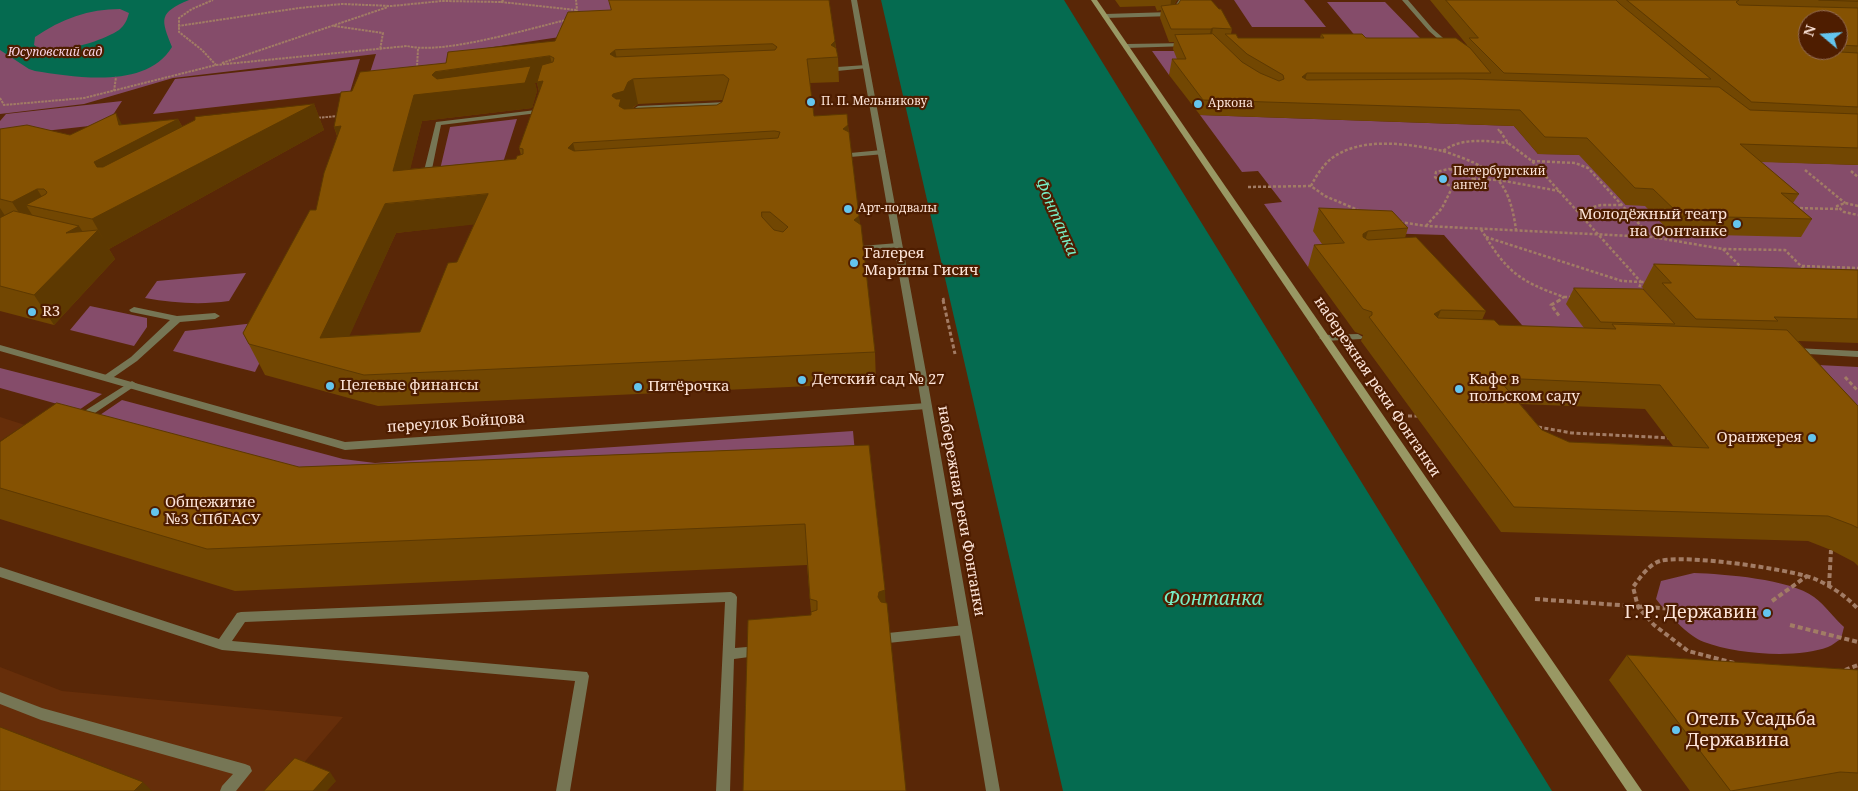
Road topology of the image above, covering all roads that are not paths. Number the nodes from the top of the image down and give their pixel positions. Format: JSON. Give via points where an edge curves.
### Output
{"nodes":[{"id":1,"x":854,"y":0,"type":"edge"},
{"id":2,"x":1094,"y":0,"type":"edge"},
{"id":3,"x":1182,"y":0,"type":"edge"},
{"id":4,"x":1405,"y":0,"type":"edge"},
{"id":5,"x":1105,"y":16,"type":"junction"},
{"id":6,"x":1435,"y":44,"type":"edge"},
{"id":7,"x":1445,"y":44,"type":"junction"},
{"id":8,"x":1193,"y":45,"type":"edge"},
{"id":9,"x":1126,"y":46,"type":"junction"},
{"id":10,"x":1453,"y":50,"type":"edge"},
{"id":11,"x":866,"y":67,"type":"junction"},
{"id":12,"x":837,"y":69,"type":"edge"},
{"id":13,"x":539,"y":104,"type":"edge"},
{"id":14,"x":723,"y":119,"type":"edge"},
{"id":15,"x":631,"y":122,"type":"edge"},
{"id":16,"x":882,"y":152,"type":"junction"},
{"id":17,"x":850,"y":155,"type":"edge"},
{"id":18,"x":423,"y":189,"type":"edge"},
{"id":19,"x":898,"y":245,"type":"junction"},
{"id":20,"x":861,"y":248,"type":"edge"},
{"id":21,"x":134,"y":310,"type":"dead end"},
{"id":22,"x":215,"y":316,"type":"dead end"},
{"id":23,"x":177,"y":319,"type":"junction"},
{"id":24,"x":1358,"y":337,"type":"dead end"},
{"id":25,"x":1324,"y":338,"type":"junction"},
{"id":26,"x":0,"y":348,"type":"edge"},
{"id":27,"x":1785,"y":350,"type":"edge"},
{"id":28,"x":1858,"y":354,"type":"edge"},
{"id":29,"x":108,"y":378,"type":"junction"},
{"id":30,"x":132,"y":384,"type":"junction"},
{"id":31,"x":927,"y":406,"type":"junction"},
{"id":32,"x":71,"y":425,"type":"edge"},
{"id":33,"x":0,"y":572,"type":"edge"},
{"id":34,"x":965,"y":630,"type":"junction"},
{"id":35,"x":888,"y":638,"type":"edge"},
{"id":36,"x":222,"y":645,"type":"junction"},
{"id":37,"x":776,"y":650,"type":"edge"},
{"id":38,"x":728,"y":654,"type":"junction"},
{"id":39,"x":0,"y":699,"type":"edge"},
{"id":40,"x":227,"y":791,"type":"edge"},
{"id":41,"x":563,"y":791,"type":"edge"},
{"id":42,"x":723,"y":791,"type":"edge"},
{"id":43,"x":993,"y":791,"type":"edge"},
{"id":44,"x":1635,"y":791,"type":"edge"}],
"edges":[{"from":1,"to":11,"type":"street","name":"набережная реки Фонтанки"},
{"from":2,"to":5,"type":"main road","name":"набережная реки Фонтанки"},
{"from":3,"to":5,"type":"street","via":[[1173,14]]},
{"from":4,"to":7,"type":"street"},
{"from":5,"to":9,"type":"main road","name":"набережная реки Фонтанки"},
{"from":6,"to":7,"type":"street"},
{"from":7,"to":10,"type":"street"},
{"from":8,"to":9,"type":"street"},
{"from":9,"to":25,"type":"main road","name":"набережная реки Фонтанки"},
{"from":11,"to":12,"type":"street"},
{"from":11,"to":16,"type":"street","name":"набережная реки Фонтанки"},
{"from":13,"to":18,"type":"street","via":[[535,116],[438,123]]},
{"from":14,"to":15,"type":"street","via":[[727,104],[638,108]]},
{"from":16,"to":17,"type":"street"},
{"from":16,"to":19,"type":"street","name":"набережная реки Фонтанки"},
{"from":19,"to":20,"type":"street"},
{"from":19,"to":31,"type":"street","name":"набережная реки Фонтанки"},
{"from":21,"to":23,"type":"street"},
{"from":22,"to":23,"type":"street"},
{"from":23,"to":29,"type":"street"},
{"from":24,"to":25,"type":"street"},
{"from":25,"to":44,"type":"main road","name":"набережная реки Фонтанки"},
{"from":26,"to":29,"type":"street","name":"переулок Бойцова"},
{"from":27,"to":28,"type":"street"},
{"from":29,"to":30,"type":"street","name":"переулок Бойцова"},
{"from":30,"to":31,"type":"street","name":"переулок Бойцова","via":[[345,446]]},
{"from":30,"to":32,"type":"street"},
{"from":31,"to":34,"type":"street","name":"набережная реки Фонтанки"},
{"from":33,"to":36,"type":"street"},
{"from":34,"to":35,"type":"street"},
{"from":34,"to":43,"type":"street","name":"набережная реки Фонтанки"},
{"from":36,"to":38,"type":"street","via":[[241,617],[731,597]]},
{"from":36,"to":41,"type":"street","via":[[582,676]]},
{"from":37,"to":38,"type":"street"},
{"from":38,"to":42,"type":"street"},
{"from":39,"to":40,"type":"street","via":[[41,714],[245,771]]}]}
